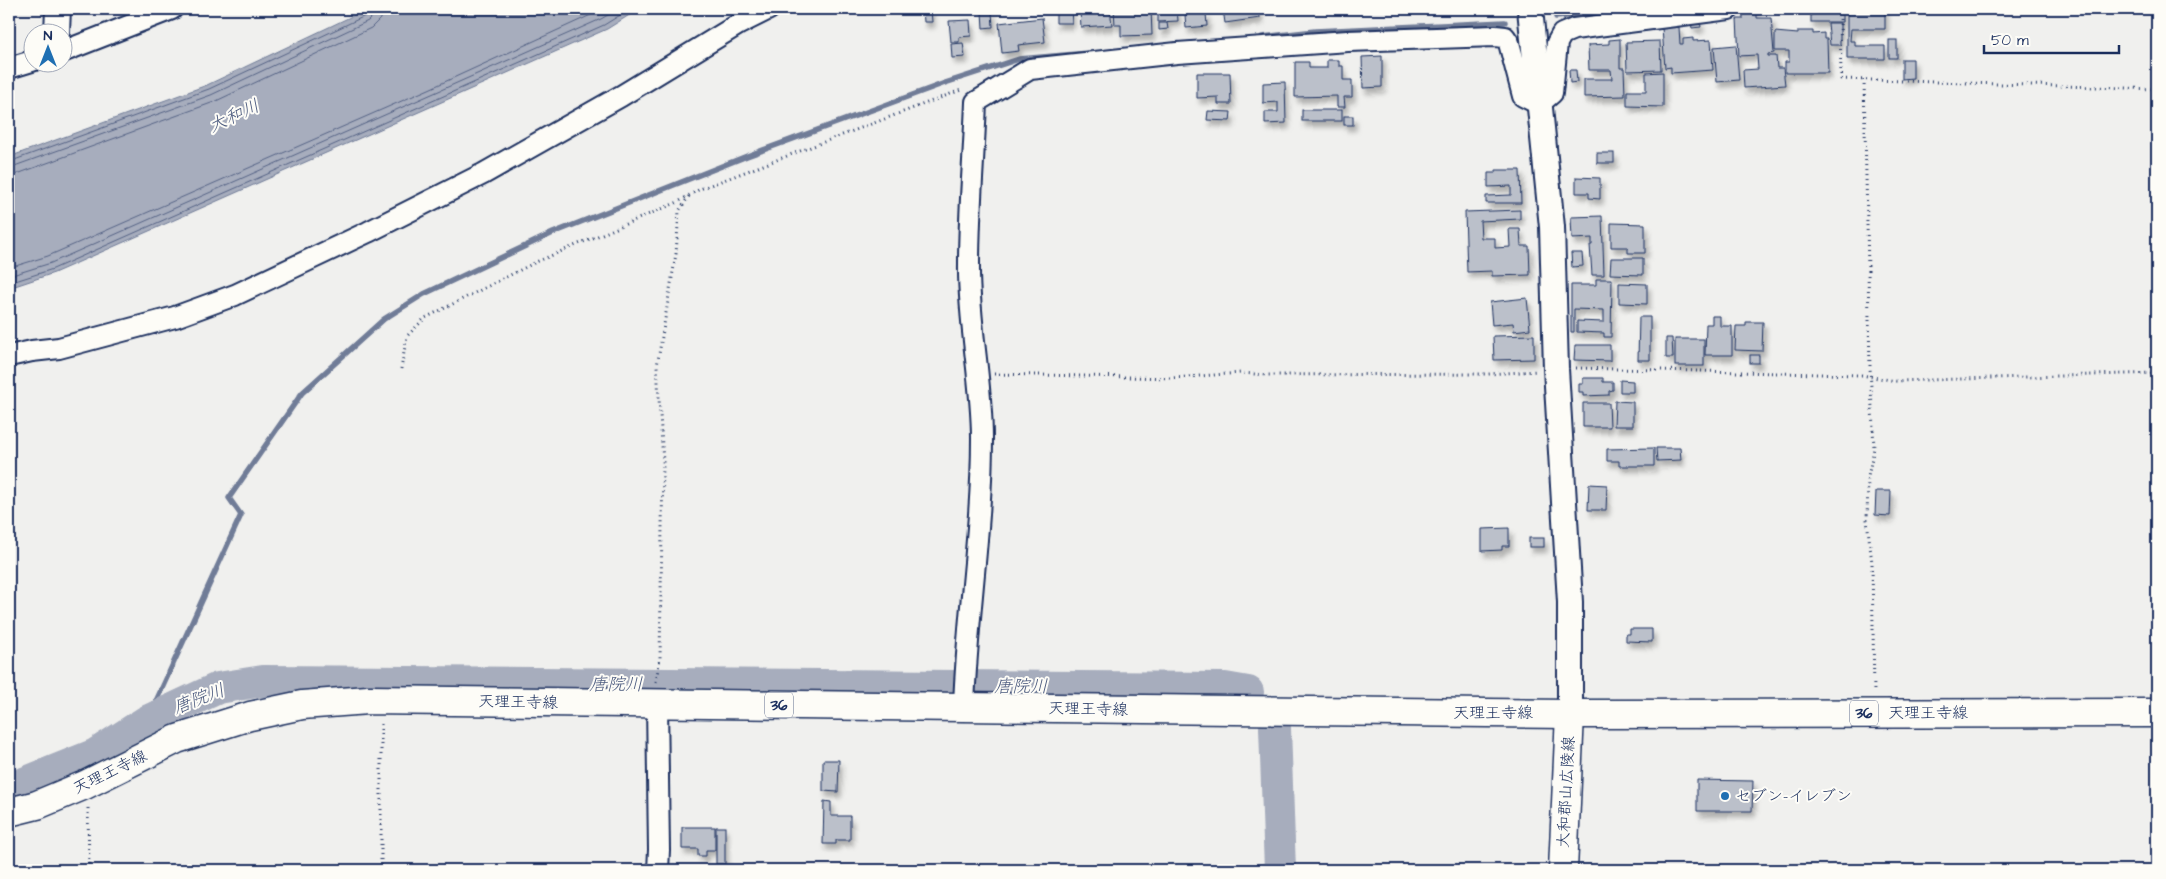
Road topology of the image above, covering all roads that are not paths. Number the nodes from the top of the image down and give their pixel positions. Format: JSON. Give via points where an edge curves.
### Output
{"nodes":[{"id":1,"x":58,"y":9,"type":"edge"},
{"id":2,"x":172,"y":9,"type":"edge"},
{"id":3,"x":768,"y":9,"type":"edge"},
{"id":4,"x":1530,"y":9,"type":"edge"},
{"id":5,"x":1729,"y":9,"type":"edge"},
{"id":6,"x":57,"y":22,"type":"edge"},
{"id":7,"x":72,"y":48,"type":"edge"},
{"id":8,"x":22,"y":64,"type":"edge"},
{"id":9,"x":9,"y":68,"type":"edge"},
{"id":10,"x":1539,"y":104,"type":"junction"},
{"id":11,"x":9,"y":356,"type":"edge"},
{"id":12,"x":657,"y":703,"type":"junction"},
{"id":13,"x":964,"y":706,"type":"junction"},
{"id":14,"x":2157,"y":713,"type":"edge"},
{"id":15,"x":1570,"y":714,"type":"junction"},
{"id":16,"x":9,"y":812,"type":"edge"},
{"id":17,"x":658,"y":870,"type":"edge"},
{"id":18,"x":1563,"y":870,"type":"edge"}],
"edges":[{"from":1,"to":6,"type":"street"},
{"from":2,"to":7,"type":"street"},
{"from":3,"to":11,"type":"street","via":[[483,174],[235,295],[175,317],[59,348]]},
{"from":4,"to":10,"type":"street"},
{"from":5,"to":10,"type":"street","via":[[1574,29],[1562,34],[1557,43],[1552,93]]},
{"from":8,"to":9,"type":"street"},
{"from":10,"to":13,"type":"street","via":[[1524,96],[1509,43],[1505,37],[1495,36],[1348,41],[1187,52],[1030,69],[976,102],[969,265],[982,436],[979,528],[968,627]]},
{"from":10,"to":15,"type":"street","via":[[1552,227],[1556,369],[1570,602]]},
{"from":12,"to":13,"type":"main road","name":"天理王寺線","number":"36"},
{"from":12,"to":16,"type":"main road","name":"天理王寺線","number":"36","via":[[382,701],[302,706],[250,716],[177,739],[85,785]]},
{"from":12,"to":17,"type":"street"},
{"from":13,"to":15,"type":"main road","name":"天理王寺線","number":"36"},
{"from":14,"to":15,"type":"main road","name":"天理王寺線","number":"36"},
{"from":15,"to":18,"type":"main road","name":"大和郡山広陵線"}]}
